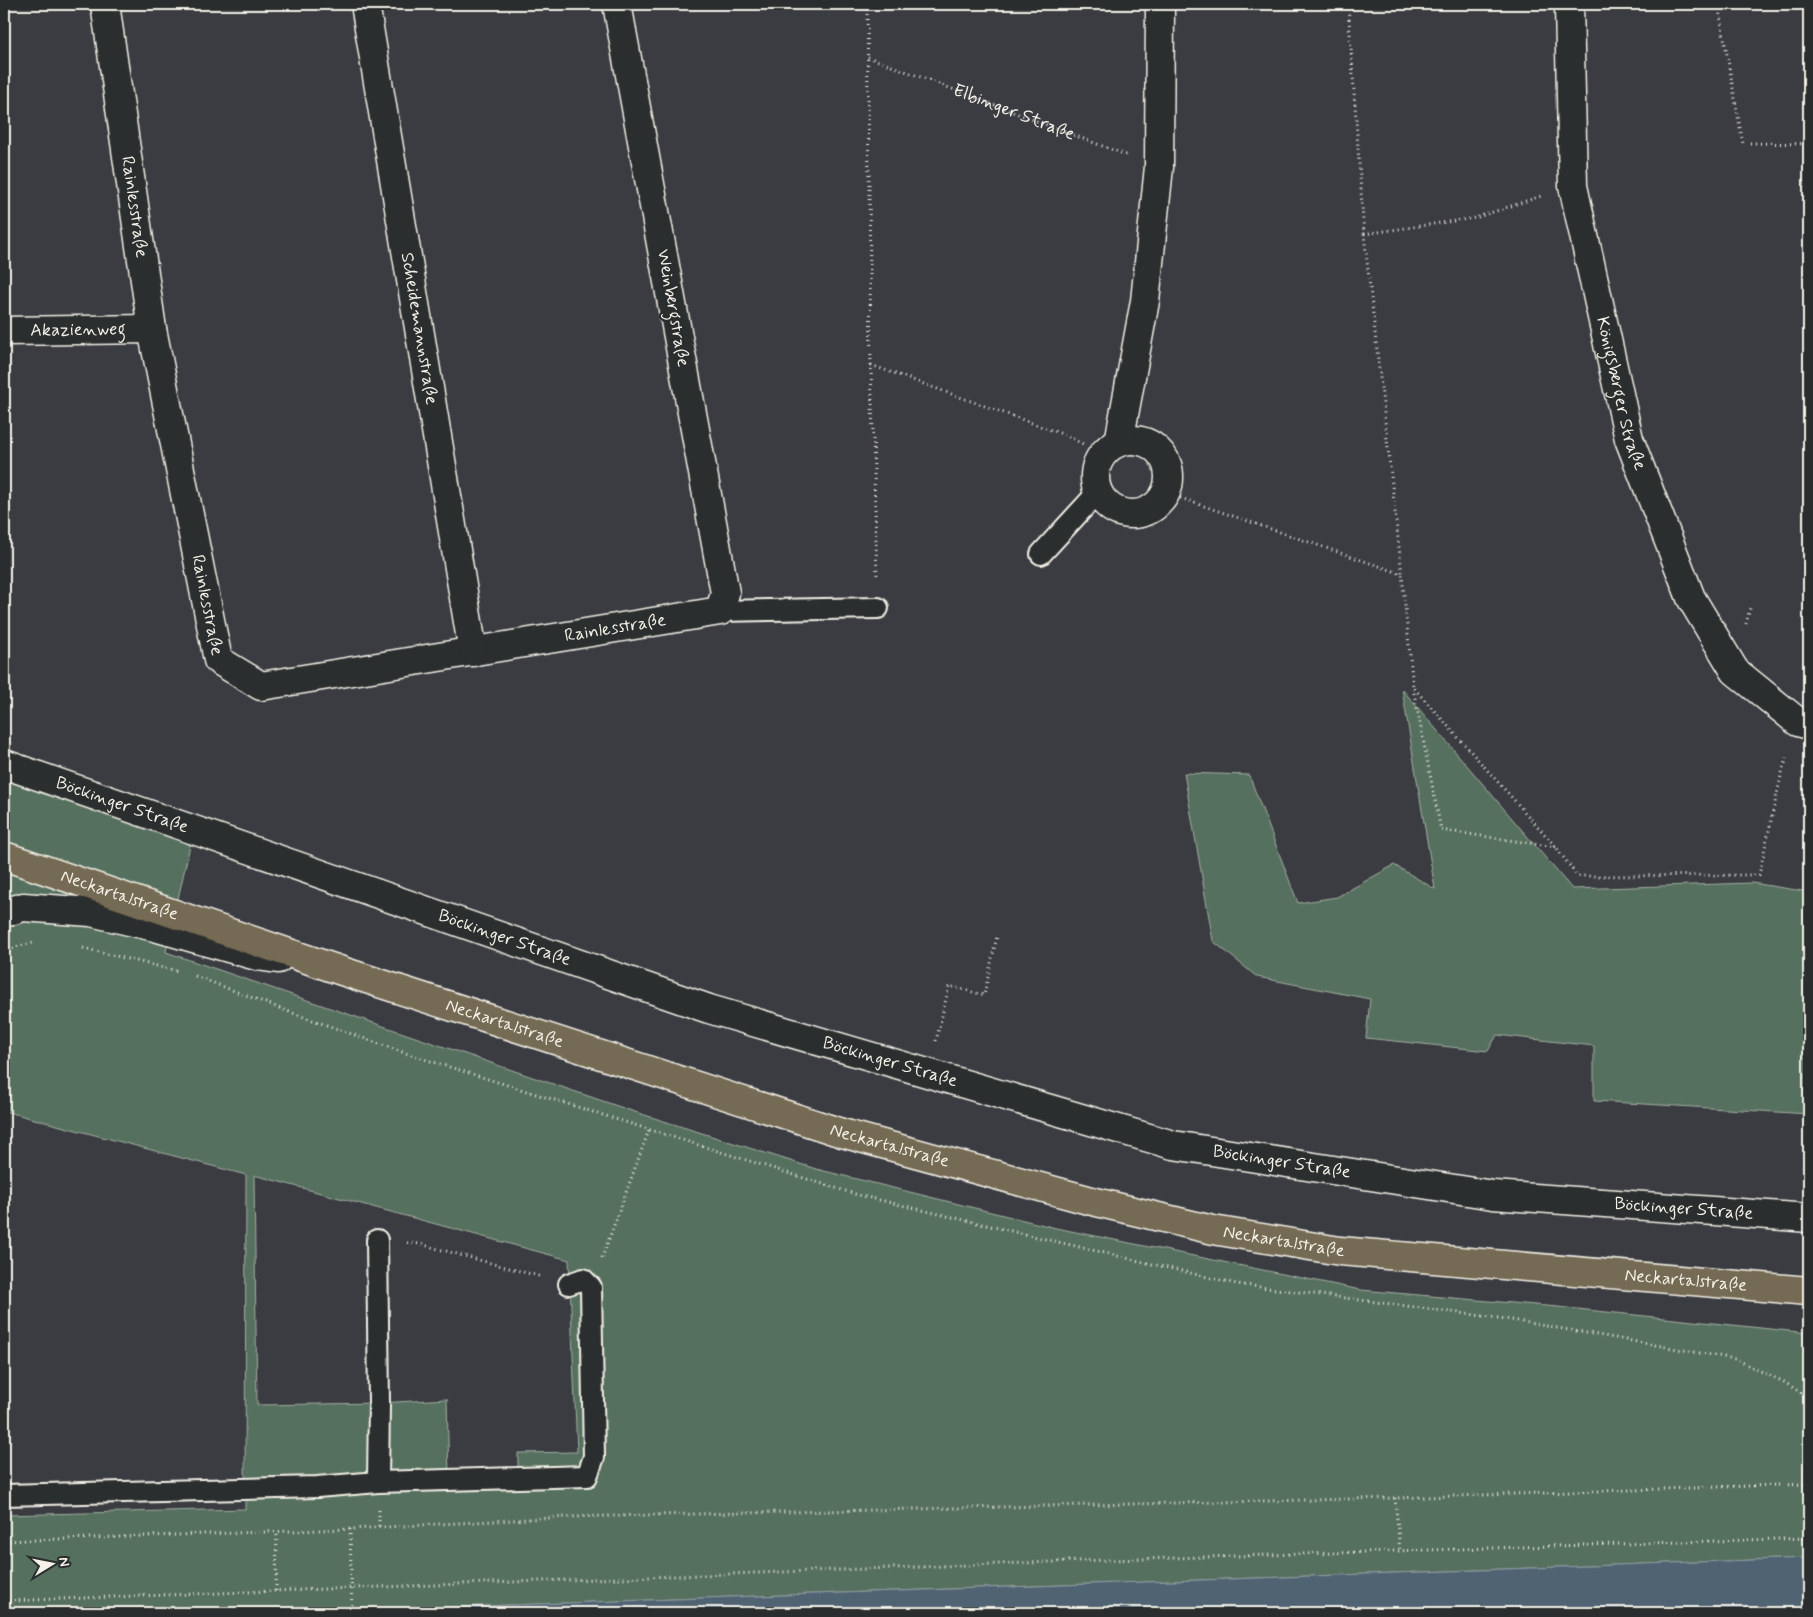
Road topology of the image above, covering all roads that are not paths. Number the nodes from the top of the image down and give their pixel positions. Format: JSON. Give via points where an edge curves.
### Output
{"nodes":[{"id":1,"x":105,"y":4,"type":"edge"},
{"id":2,"x":365,"y":4,"type":"edge"},
{"id":3,"x":617,"y":4,"type":"edge"},
{"id":4,"x":1160,"y":4,"type":"edge"},
{"id":5,"x":1569,"y":4,"type":"edge"},
{"id":6,"x":152,"y":329,"type":"junction"},
{"id":7,"x":4,"y":331,"type":"edge"},
{"id":8,"x":1119,"y":442,"type":"junction"},
{"id":9,"x":1098,"y":492,"type":"junction"},
{"id":10,"x":1041,"y":554,"type":"dead end"},
{"id":11,"x":878,"y":608,"type":"road end"},
{"id":12,"x":720,"y":611,"type":"junction"},
{"id":13,"x":473,"y":652,"type":"junction"},
{"id":14,"x":1804,"y":723,"type":"edge"},
{"id":15,"x":4,"y":764,"type":"edge"},
{"id":16,"x":4,"y":856,"type":"edge"},
{"id":17,"x":4,"y":913,"type":"edge"},
{"id":18,"x":342,"y":971,"type":"junction"},
{"id":19,"x":1809,"y":1218,"type":"edge"},
{"id":20,"x":377,"y":1240,"type":"road end"},
{"id":21,"x":569,"y":1284,"type":"road end"},
{"id":22,"x":1809,"y":1291,"type":"edge"},
{"id":23,"x":378,"y":1482,"type":"junction"},
{"id":24,"x":4,"y":1495,"type":"edge"}],
"edges":[{"from":1,"to":6,"type":"street","name":"Rainlesstraße"},
{"from":2,"to":13,"type":"street","name":"Scheidemannstraße"},
{"from":3,"to":12,"type":"street","name":"Weinbergstraße","via":[[725,593]]},
{"from":4,"to":8,"type":"street","via":[[1159,167],[1144,301]]},
{"from":5,"to":14,"type":"street","name":"Königsberger Straße","via":[[1573,186],[1629,439],[1691,598],[1735,671]]},
{"from":6,"to":7,"type":"street","name":"Akazienweg"},
{"from":6,"to":13,"type":"street","name":"Rainlesstraße","via":[[218,660],[261,686]]},
{"from":8,"to":9,"type":"street","via":[[1098,462],[1095,475]]},
{"from":8,"to":9,"type":"street","via":[[1137,440],[1154,447],[1166,461],[1170,479],[1166,493],[1156,506],[1140,514],[1126,514],[1112,508]]},
{"from":9,"to":10,"type":"lane"},
{"from":11,"to":12,"type":"lane","name":"Rainlesstraße"},
{"from":12,"to":13,"type":"street","name":"Rainlesstraße"},
{"from":15,"to":19,"type":"street","name":"Böckinger Straße","via":[[709,1009],[1173,1146],[1493,1195]]},
{"from":16,"to":18,"type":"main road","name":"Neckartalstraße"},
{"from":17,"to":18,"type":"street","via":[[23,907],[91,912],[257,956]]},
{"from":18,"to":22,"type":"main road","name":"Neckartalstraße","via":[[842,1133],[1088,1200],[1213,1230],[1340,1251]]},
{"from":20,"to":23,"type":"lane"},
{"from":21,"to":23,"type":"lane","via":[[583,1279],[591,1287],[594,1457],[587,1476]]},
{"from":23,"to":24,"type":"lane","via":[[317,1487]]}]}
